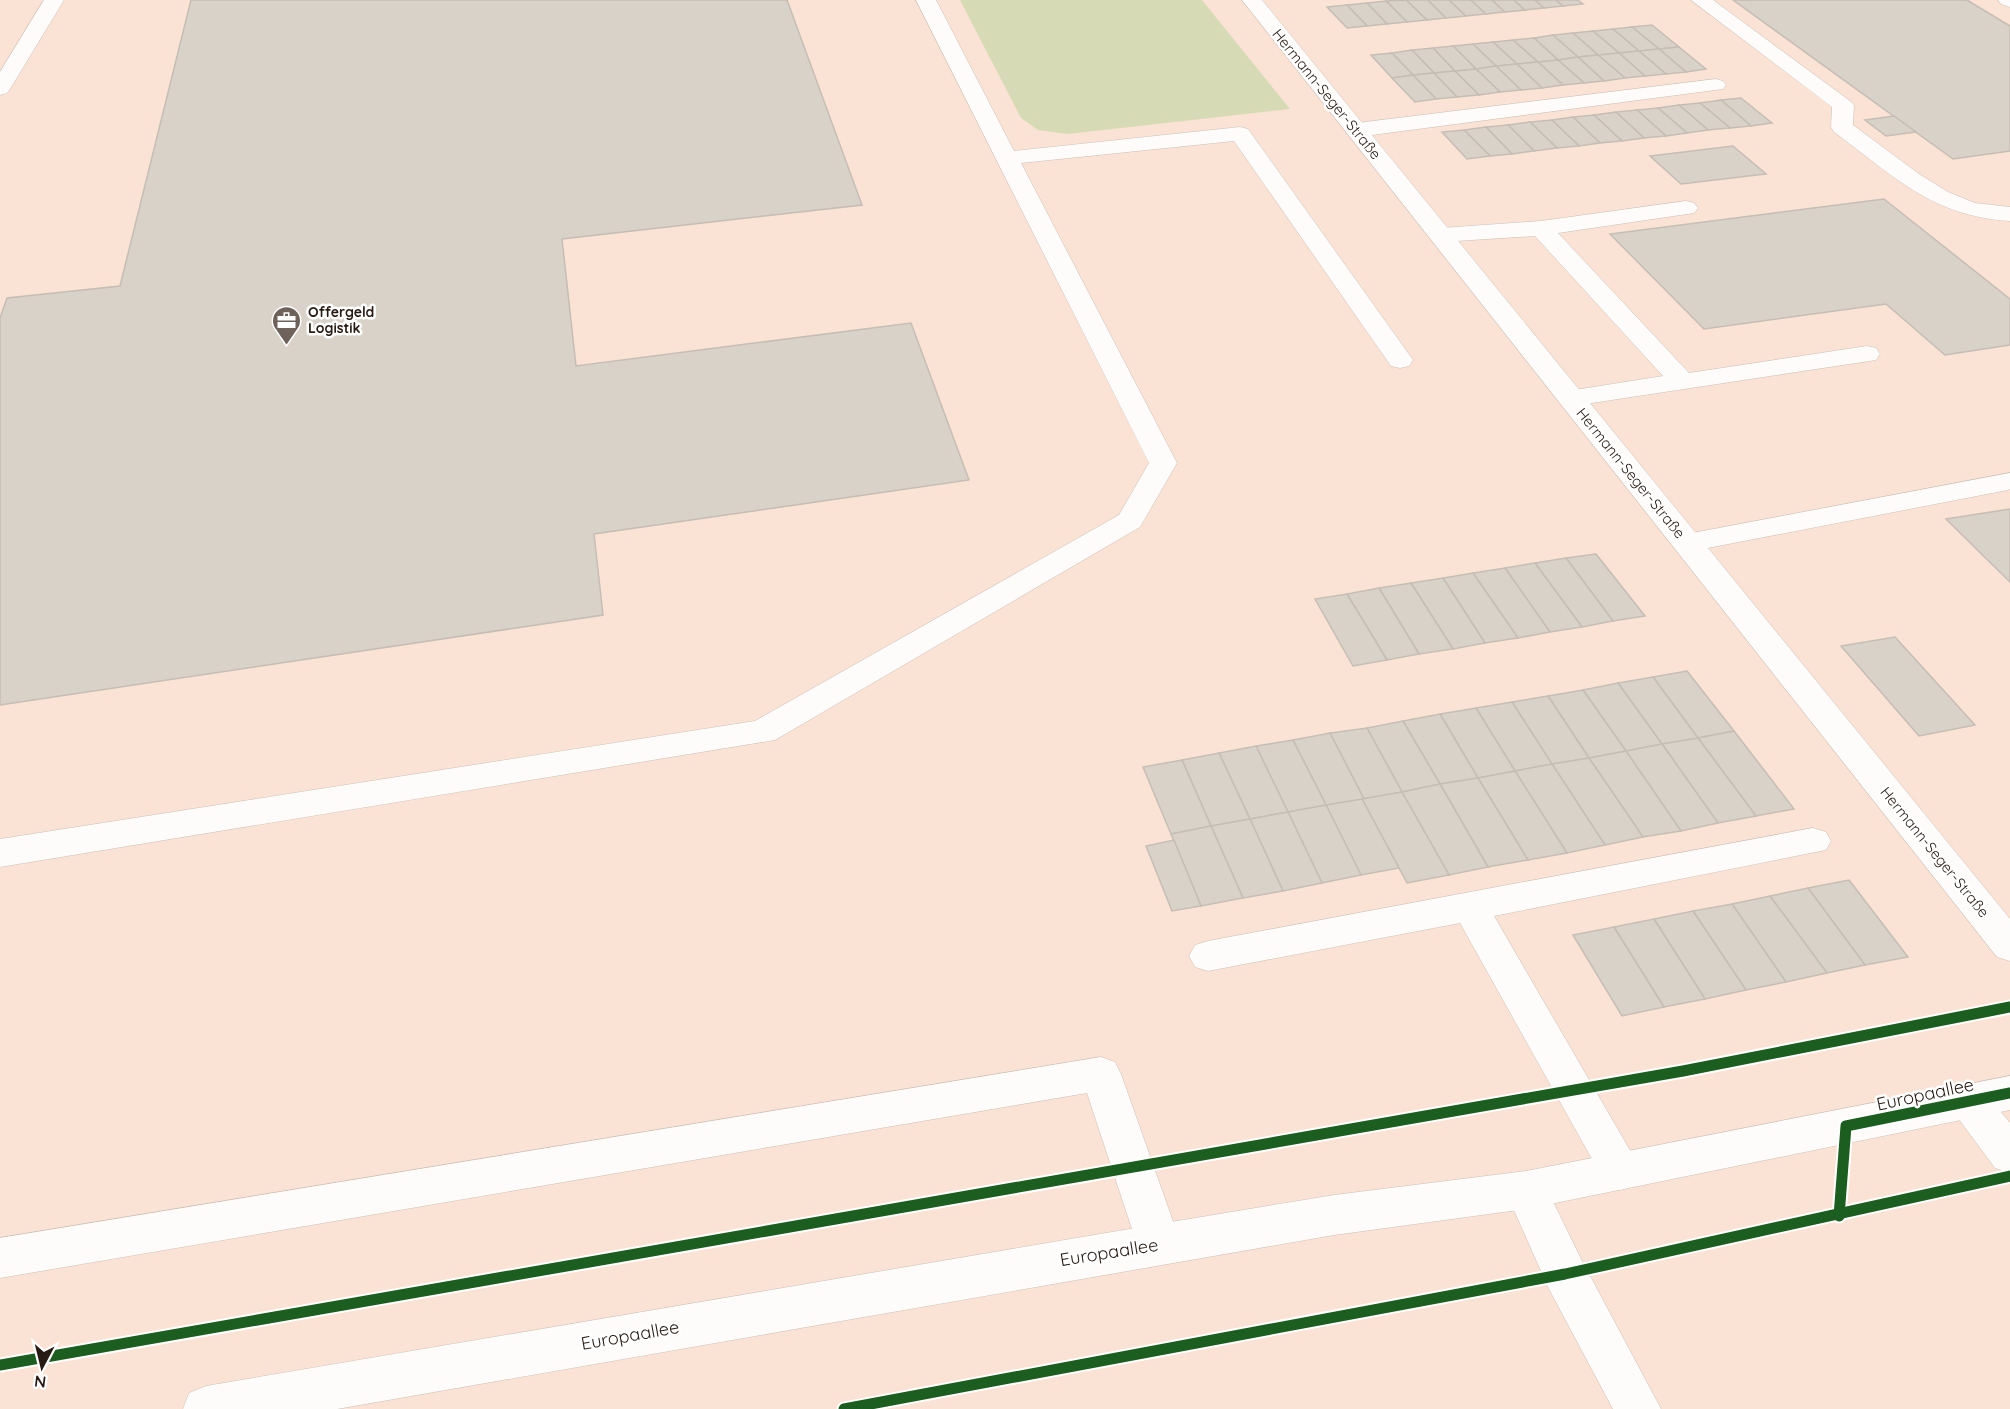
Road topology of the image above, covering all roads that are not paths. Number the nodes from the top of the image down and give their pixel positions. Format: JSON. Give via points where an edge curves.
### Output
{"nodes":[{"id":1,"x":54,"y":0,"type":"edge"},
{"id":2,"x":926,"y":0,"type":"edge"},
{"id":3,"x":1252,"y":0,"type":"edge"},
{"id":4,"x":1701,"y":0,"type":"edge"},
{"id":5,"x":1716,"y":84,"type":"dead end"},
{"id":6,"x":0,"y":89,"type":"edge"},
{"id":7,"x":1357,"y":130,"type":"junction"},
{"id":8,"x":1007,"y":158,"type":"junction"},
{"id":9,"x":1686,"y":208,"type":"dead end"},
{"id":10,"x":2010,"y":214,"type":"edge"},
{"id":11,"x":1542,"y":228,"type":"junction"},
{"id":12,"x":1441,"y":235,"type":"junction"},
{"id":13,"x":1867,"y":354,"type":"dead end"},
{"id":14,"x":1401,"y":360,"type":"dead end"},
{"id":15,"x":1683,"y":382,"type":"junction"},
{"id":16,"x":1572,"y":398,"type":"junction"},
{"id":17,"x":2008,"y":481,"type":"dead end"},
{"id":18,"x":1687,"y":543,"type":"junction"},
{"id":19,"x":1813,"y":841,"type":"dead end"},
{"id":20,"x":0,"y":853,"type":"edge"},
{"id":21,"x":1470,"y":907,"type":"junction"},
{"id":22,"x":2010,"y":946,"type":"edge"},
{"id":23,"x":1208,"y":956,"type":"dead end"},
{"id":24,"x":1990,"y":1097,"type":"edge"},
{"id":25,"x":2010,"y":1155,"type":"edge"},
{"id":26,"x":1621,"y":1171,"type":"junction"},
{"id":27,"x":1526,"y":1190,"type":"junction"},
{"id":28,"x":1159,"y":1244,"type":"junction"},
{"id":29,"x":0,"y":1258,"type":"edge"},
{"id":30,"x":206,"y":1409,"type":"edge"},
{"id":31,"x":1638,"y":1409,"type":"edge"}],
"edges":[{"from":1,"to":6,"type":"street"},
{"from":2,"to":8,"type":"street"},
{"from":3,"to":7,"type":"street","name":"Hermann-Seger-Straße"},
{"from":4,"to":10,"type":"street","via":[[1844,105],[1842,127],[1931,192],[1956,205]]},
{"from":5,"to":7,"type":"street"},
{"from":7,"to":12,"type":"street","name":"Hermann-Seger-Straße"},
{"from":8,"to":14,"type":"street","via":[[1240,134]]},
{"from":8,"to":20,"type":"street","via":[[1163,463],[1130,520],[763,732]]},
{"from":9,"to":11,"type":"street"},
{"from":11,"to":12,"type":"street"},
{"from":11,"to":15,"type":"street"},
{"from":12,"to":16,"type":"street","name":"Hermann-Seger-Straße"},
{"from":13,"to":15,"type":"street"},
{"from":15,"to":16,"type":"street"},
{"from":16,"to":18,"type":"street","name":"Hermann-Seger-Straße"},
{"from":17,"to":18,"type":"street"},
{"from":18,"to":22,"type":"street","name":"Hermann-Seger-Straße"},
{"from":19,"to":21,"type":"street"},
{"from":21,"to":23,"type":"street"},
{"from":21,"to":26,"type":"street"},
{"from":24,"to":25,"type":"street"},
{"from":24,"to":26,"type":"street","name":"Europaallee"},
{"from":26,"to":27,"type":"street","name":"Europaallee"},
{"from":27,"to":28,"type":"street","name":"Europaallee","via":[[1334,1215]]},
{"from":27,"to":31,"type":"street","via":[[1565,1274]]},
{"from":28,"to":29,"type":"street","via":[[1101,1074]]},
{"from":28,"to":30,"type":"street","name":"Europaallee"}]}
